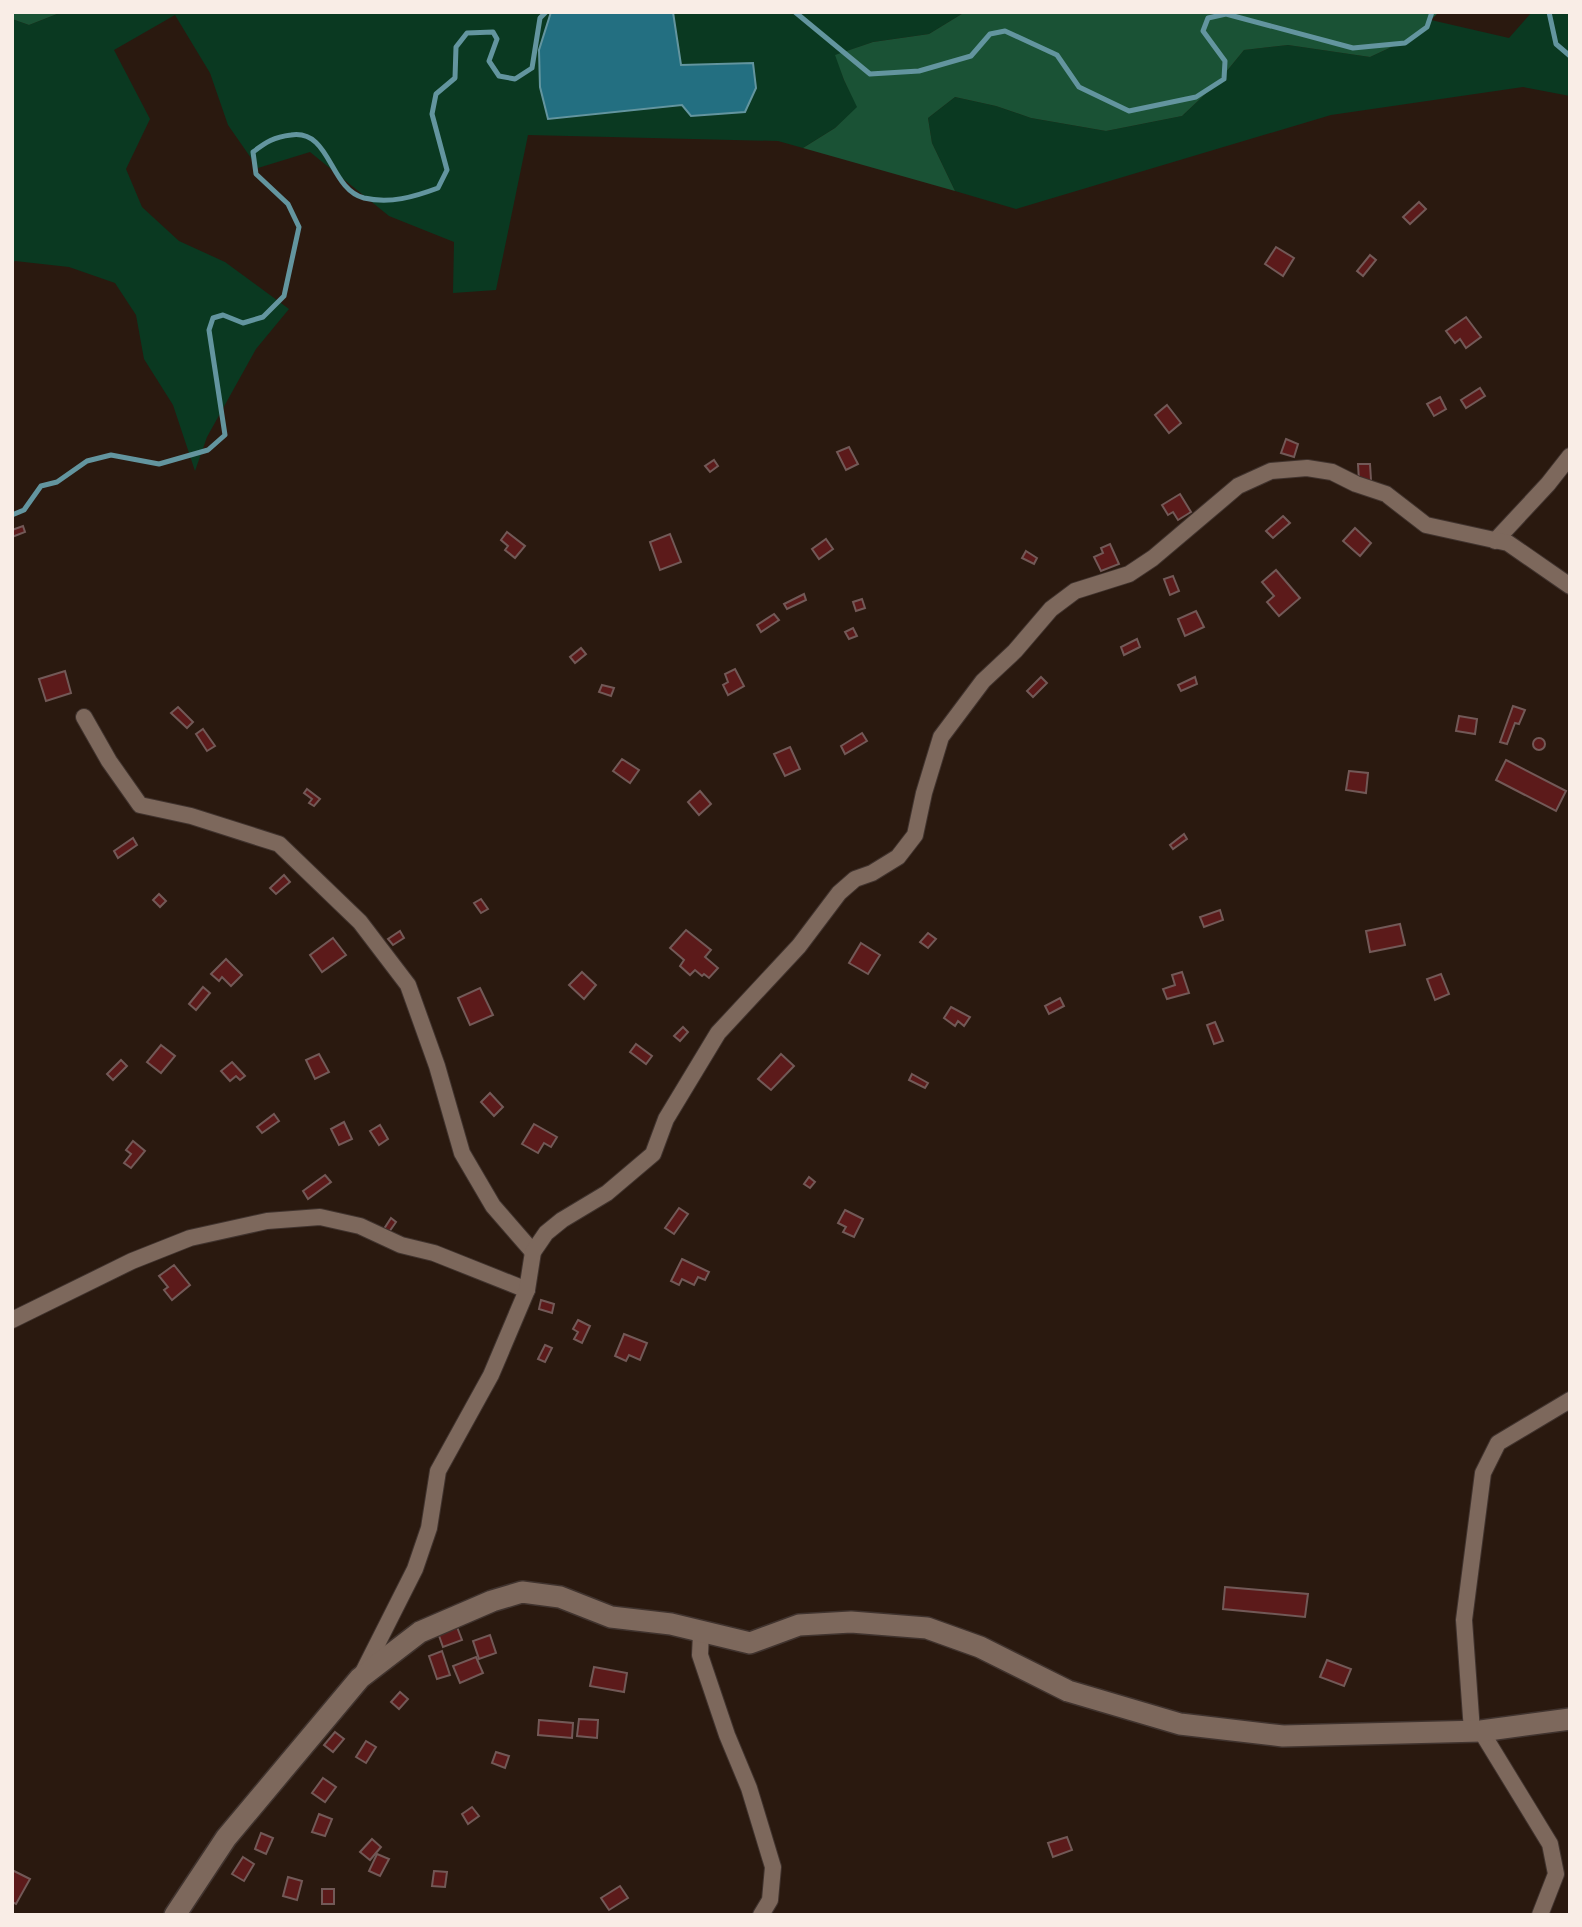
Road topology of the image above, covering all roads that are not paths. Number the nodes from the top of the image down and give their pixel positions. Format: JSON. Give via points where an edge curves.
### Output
{"nodes":[{"id":1,"x":1570,"y":456,"type":"edge"},
{"id":2,"x":1495,"y":541,"type":"junction"},
{"id":3,"x":1570,"y":586,"type":"edge"},
{"id":4,"x":83,"y":717,"type":"dead end"},
{"id":5,"x":533,"y":1252,"type":"junction"},
{"id":6,"x":527,"y":1290,"type":"junction"},
{"id":7,"x":12,"y":1320,"type":"edge"},
{"id":8,"x":1570,"y":1400,"type":"edge"},
{"id":9,"x":701,"y":1633,"type":"junction"},
{"id":10,"x":360,"y":1678,"type":"junction"},
{"id":11,"x":1570,"y":1719,"type":"edge"},
{"id":12,"x":1477,"y":1731,"type":"junction"},
{"id":13,"x":1552,"y":1854,"type":"junction"},
{"id":14,"x":1570,"y":1875,"type":"edge"},
{"id":15,"x":774,"y":1907,"type":"edge"},
{"id":16,"x":175,"y":1915,"type":"edge"},
{"id":17,"x":761,"y":1915,"type":"edge"},
{"id":18,"x":1540,"y":1915,"type":"edge"}],
"edges":[{"from":1,"to":2,"type":"street"},
{"from":2,"to":3,"type":"street","via":[[1508,543]]},
{"from":2,"to":5,"type":"street","via":[[1426,525],[1386,494],[1332,472],[1307,468],[1271,471],[1238,485],[1129,574],[1075,591],[1051,609],[983,681],[941,737],[915,835],[898,857],[855,879],[839,893],[799,946],[718,1033],[666,1119],[653,1154],[607,1193],[546,1233]]},
{"from":4,"to":5,"type":"street","via":[[140,805],[279,844],[360,922],[408,985],[462,1153],[493,1206]]},
{"from":5,"to":6,"type":"street"},
{"from":6,"to":7,"type":"street","via":[[360,1226],[320,1217],[267,1222],[190,1238]]},
{"from":6,"to":10,"type":"street","via":[[491,1375],[438,1471],[429,1528],[415,1569]]},
{"from":8,"to":12,"type":"street","via":[[1498,1443],[1483,1474],[1464,1620]]},
{"from":9,"to":10,"type":"street","via":[[671,1624],[611,1617],[560,1597],[522,1592],[420,1632]]},
{"from":9,"to":12,"type":"street","via":[[750,1643],[799,1625],[851,1622],[927,1628],[980,1647],[1068,1691],[1180,1724],[1283,1736]]},
{"from":9,"to":15,"type":"street","via":[[700,1654],[773,1867]]},
{"from":10,"to":16,"type":"street","via":[[226,1838]]},
{"from":11,"to":12,"type":"street"},
{"from":12,"to":13,"type":"street","via":[[1534,1815]]},
{"from":13,"to":14,"type":"street"},
{"from":13,"to":18,"type":"street","via":[[1556,1874]]},
{"from":15,"to":17,"type":"street"}]}
